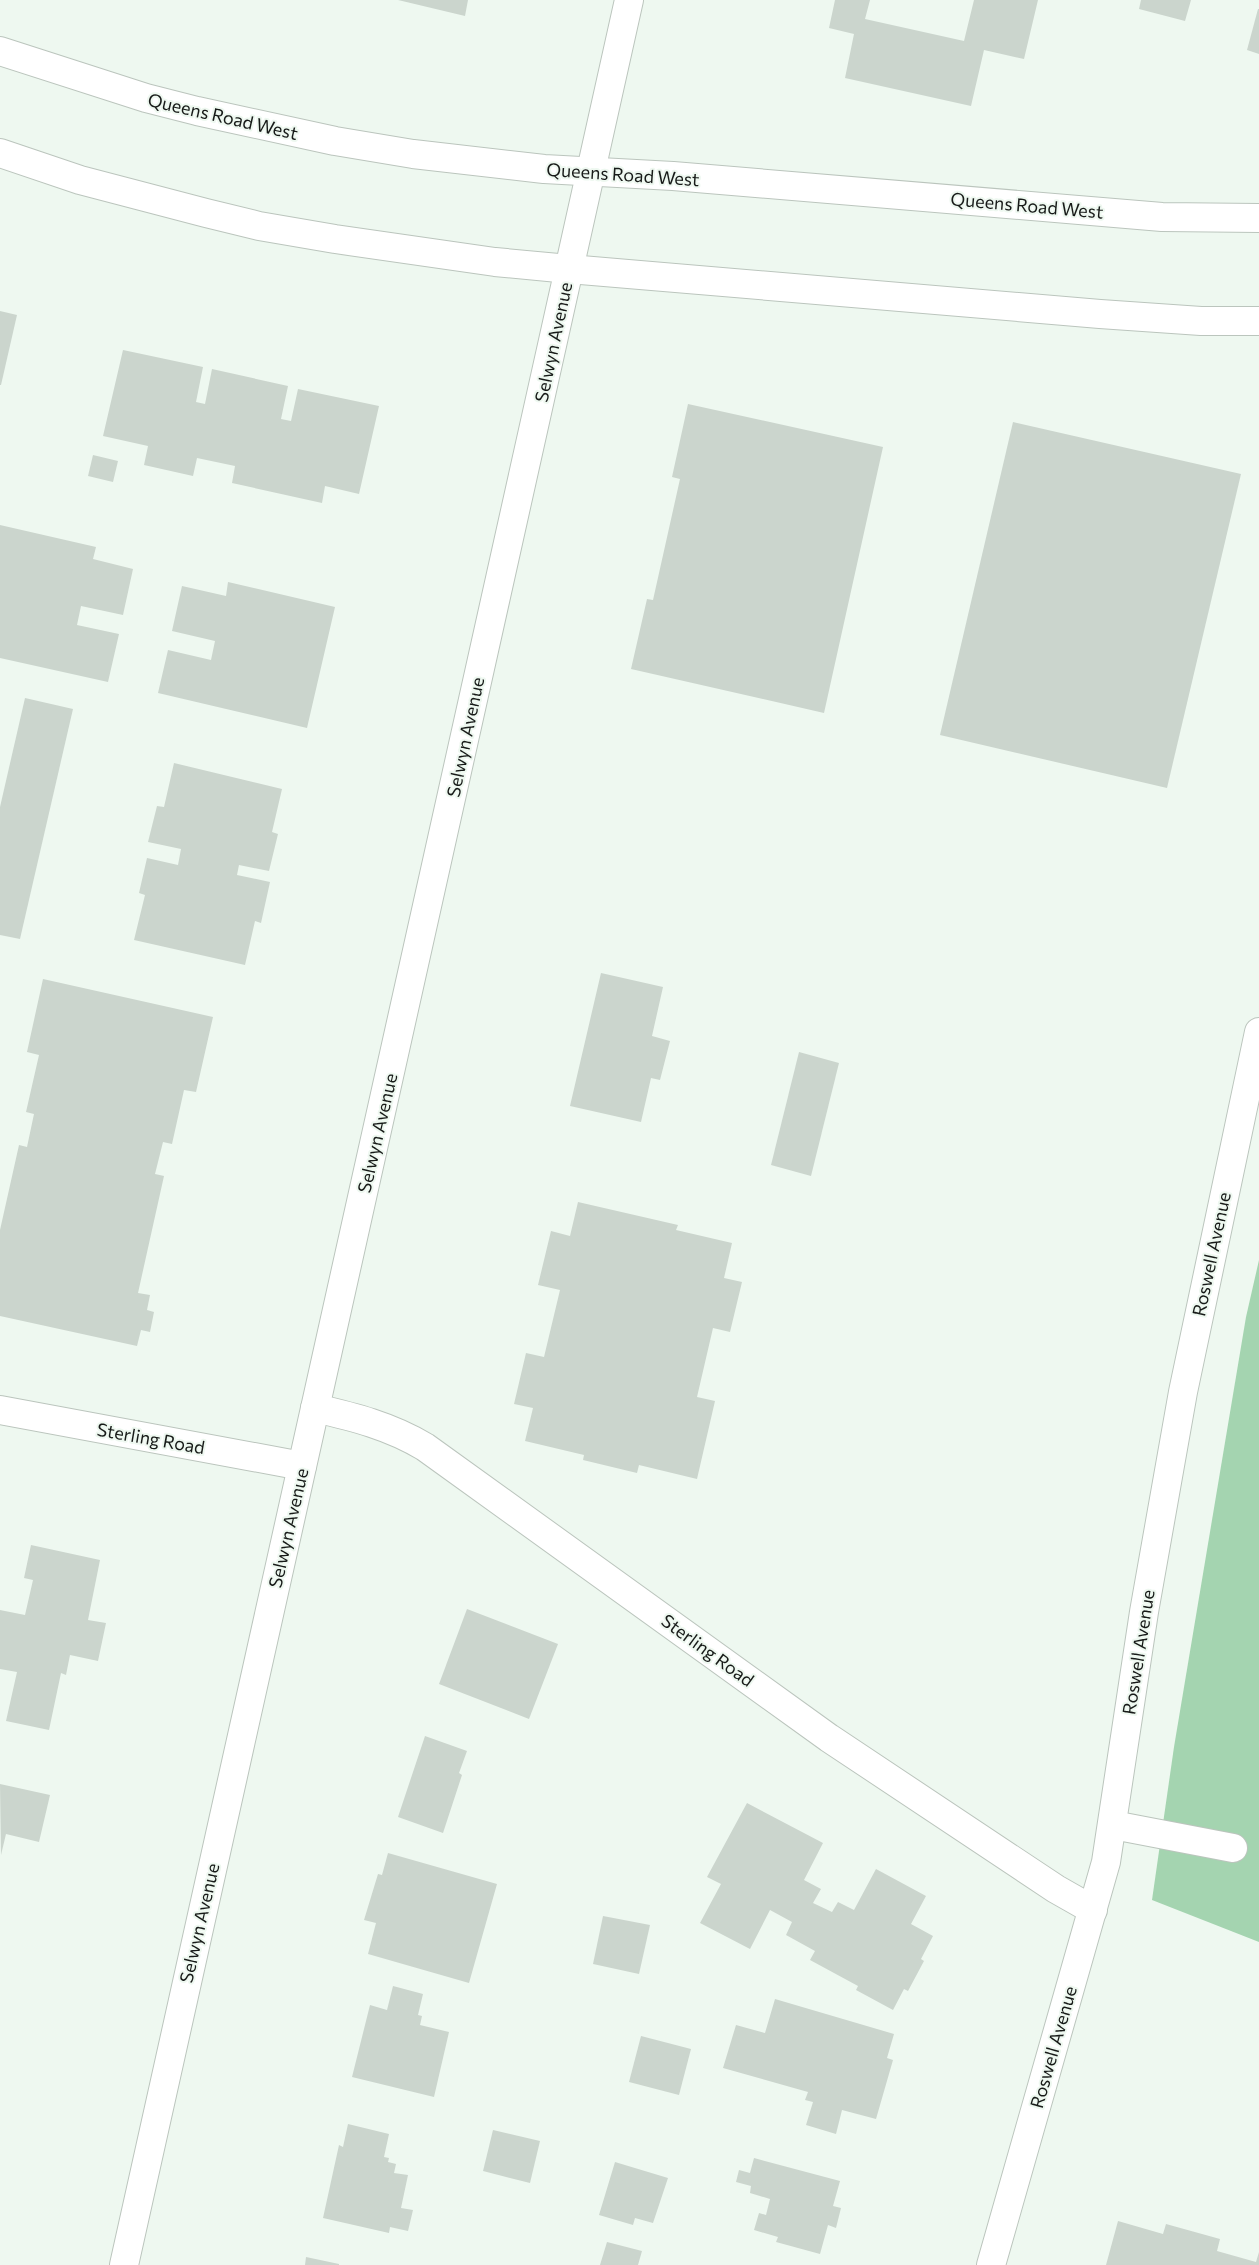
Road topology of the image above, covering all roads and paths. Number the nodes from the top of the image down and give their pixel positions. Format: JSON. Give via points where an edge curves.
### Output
{"nodes":[{"id":1,"x":629,"y":0,"type":"edge"},
{"id":2,"x":0,"y":51,"type":"edge"},
{"id":3,"x":0,"y":153,"type":"edge"},
{"id":4,"x":590,"y":172,"type":"junction"},
{"id":5,"x":1259,"y":218,"type":"edge"},
{"id":6,"x":569,"y":269,"type":"junction"},
{"id":7,"x":1259,"y":321,"type":"edge"},
{"id":8,"x":1259,"y":1032,"type":"edge"},
{"id":9,"x":315,"y":1408,"type":"junction"},
{"id":10,"x":0,"y":1410,"type":"edge"},
{"id":11,"x":302,"y":1466,"type":"junction"},
{"id":12,"x":1113,"y":1826,"type":"junction"},
{"id":13,"x":1233,"y":1848,"type":"dead end"},
{"id":14,"x":1093,"y":1910,"type":"junction"},
{"id":15,"x":124,"y":2265,"type":"edge"},
{"id":16,"x":991,"y":2265,"type":"edge"}],
"edges":[{"from":1,"to":4,"type":"street","name":"Selwyn Avenue"},
{"from":2,"to":4,"type":"street","name":"Queens Road West","via":[[146,98],[265,128],[413,154],[495,165]]},
{"from":3,"to":6,"type":"street","via":[[98,185],[259,226],[495,262]]},
{"from":4,"to":5,"type":"street","name":"Queens Road West","via":[[1162,217]]},
{"from":4,"to":6,"type":"street","name":"Selwyn Avenue"},
{"from":6,"to":7,"type":"street","via":[[1100,314],[1201,321]]},
{"from":6,"to":9,"type":"street","name":"Selwyn Avenue"},
{"from":8,"to":12,"type":"street","name":"Roswell Avenue","via":[[1183,1392],[1144,1612]]},
{"from":9,"to":11,"type":"street","name":"Selwyn Avenue"},
{"from":9,"to":14,"type":"street","name":"Sterling Road","via":[[374,1423],[425,1447],[830,1738],[1056,1889]]},
{"from":10,"to":11,"type":"street","name":"Sterling Road"},
{"from":11,"to":15,"type":"street","name":"Selwyn Avenue"},
{"from":12,"to":13,"type":"street"},
{"from":12,"to":14,"type":"street","name":"Roswell Avenue"},
{"from":14,"to":16,"type":"street","name":"Roswell Avenue"}]}
